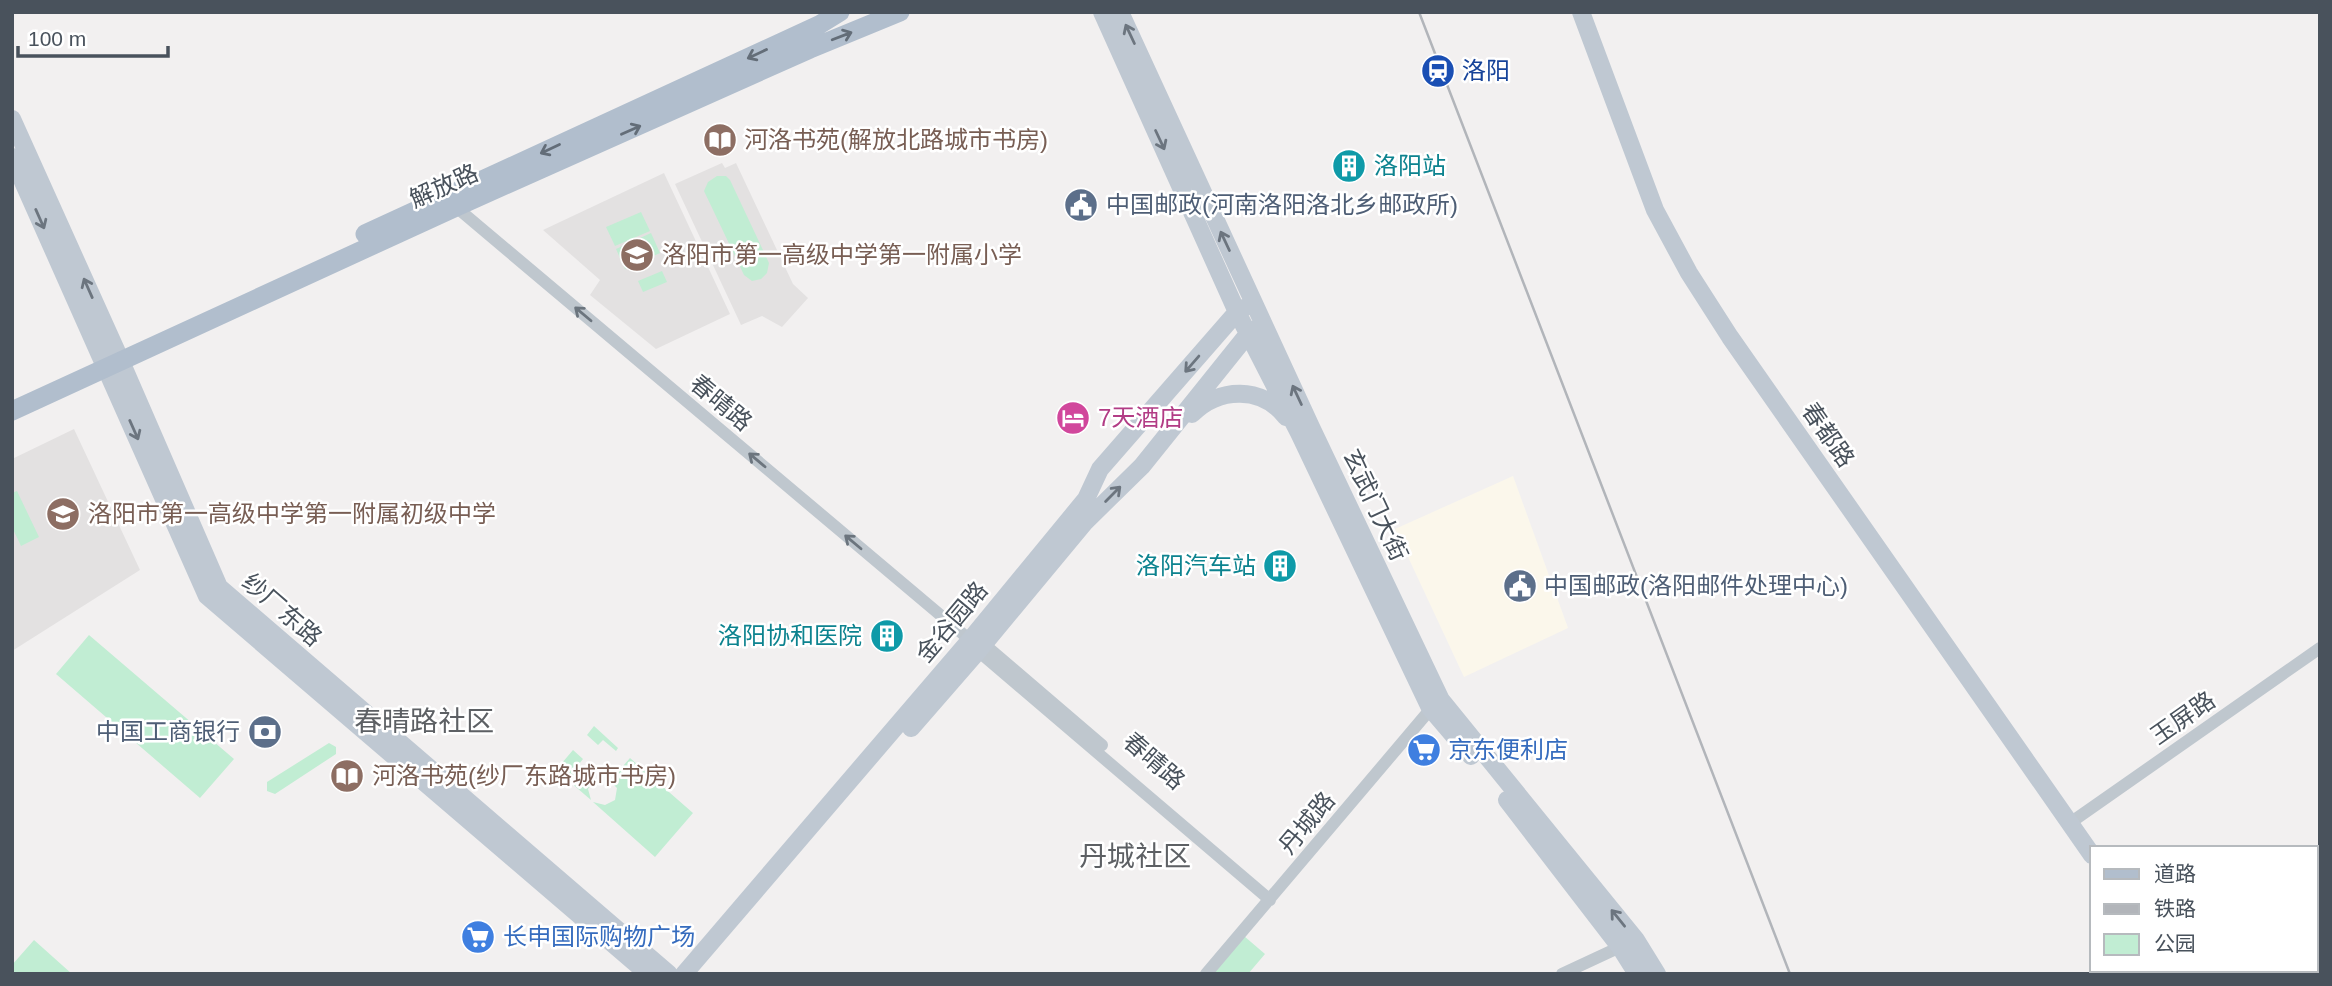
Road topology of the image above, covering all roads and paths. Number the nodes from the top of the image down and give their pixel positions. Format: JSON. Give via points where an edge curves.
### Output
{"nodes":[{"id":1,"x":839,"y":12,"type":"edge"},
{"id":2,"x":900,"y":12,"type":"edge"},
{"id":3,"x":1102,"y":12,"type":"edge"},
{"id":4,"x":1120,"y":12,"type":"edge"},
{"id":5,"x":1581,"y":12,"type":"edge"},
{"id":6,"x":1587,"y":12,"type":"edge"},
{"id":7,"x":12,"y":120,"type":"edge"},
{"id":8,"x":12,"y":157,"type":"edge"},
{"id":9,"x":453,"y":201,"type":"junction"},
{"id":10,"x":1254,"y":303,"type":"junction"},
{"id":11,"x":1237,"y":312,"type":"junction"},
{"id":12,"x":1256,"y":329,"type":"junction"},
{"id":13,"x":111,"y":359,"type":"junction"},
{"id":14,"x":12,"y":399,"type":"edge"},
{"id":15,"x":12,"y":411,"type":"edge"},
{"id":16,"x":1299,"y":433,"type":"junction"},
{"id":17,"x":1161,"y":443,"type":"junction"},
{"id":18,"x":977,"y":645,"type":"junction"},
{"id":19,"x":2320,"y":649,"type":"edge"},
{"id":20,"x":1435,"y":704,"type":"junction"},
{"id":21,"x":2073,"y":821,"type":"junction"},
{"id":22,"x":2093,"y":846,"type":"edge"},
{"id":23,"x":2090,"y":851,"type":"edge"},
{"id":24,"x":1272,"y":896,"type":"junction"},
{"id":25,"x":1620,"y":947,"type":"junction"},
{"id":26,"x":648,"y":974,"type":"edge"},
{"id":27,"x":669,"y":974,"type":"edge"},
{"id":28,"x":684,"y":974,"type":"edge"},
{"id":29,"x":697,"y":974,"type":"edge"},
{"id":30,"x":1206,"y":974,"type":"edge"},
{"id":31,"x":1562,"y":974,"type":"edge"},
{"id":32,"x":1637,"y":974,"type":"edge"},
{"id":33,"x":1657,"y":974,"type":"edge"}],
"edges":[{"from":1,"to":9,"type":"main road","name":"解放路","one_way":true},
{"from":9,"to":2,"type":"main road","name":"解放路","one_way":true},
{"from":3,"to":11,"type":"main road","name":"玄武门大街","one_way":true},
{"from":10,"to":4,"type":"main road","name":"玄武门大街","one_way":true},
{"from":5,"to":21,"type":"main road","name":"春都路","via":[[1654,210],[1689,273]]},
{"from":6,"to":21,"type":"main road","name":"春都路","via":[[1660,207],[1692,268]]},
{"from":13,"to":7,"type":"main road","name":"纱厂东路","one_way":true},
{"from":8,"to":13,"type":"main road","name":"纱厂东路","one_way":true},
{"from":9,"to":13,"type":"main road","name":"解放路"},
{"from":18,"to":9,"type":"street","name":"春晴路","one_way":true},
{"from":10,"to":11,"type":"main road","name":"金谷园路"},
{"from":10,"to":12,"type":"main road","name":"玄武门大街"},
{"from":11,"to":12,"type":"main road","name":"玄武门大街"},
{"from":11,"to":18,"type":"main road","name":"金谷园路","one_way":true,"via":[[1101,469],[1086,499]]},
{"from":12,"to":16,"type":"main road","name":"玄武门大街"},
{"from":12,"to":17,"type":"main road","name":"金谷园路"},
{"from":20,"to":12,"type":"main road","name":"玄武门大街","one_way":true},
{"from":13,"to":14,"type":"main road","name":"解放路"},
{"from":13,"to":15,"type":"main road","name":"解放路"},
{"from":13,"to":26,"type":"main road","name":"纱厂东路","one_way":true,"via":[[207,596]]},
{"from":13,"to":27,"type":"main road","name":"纱厂东路","via":[[219,587]]},
{"from":16,"to":17,"type":"main road","via":[[1277,405],[1249,393],[1228,394],[1202,403]]},
{"from":16,"to":20,"type":"main road","name":"玄武门大街"},
{"from":18,"to":17,"type":"main road","name":"金谷园路","one_way":true},
{"from":18,"to":24,"type":"street","name":"春晴路"},
{"from":18,"to":28,"type":"main road","name":"金谷园路"},
{"from":18,"to":29,"type":"main road","name":"金谷园路"},
{"from":19,"to":21,"type":"street","name":"玉屏路"},
{"from":20,"to":24,"type":"street","name":"丹城路"},
{"from":20,"to":25,"type":"main road","name":"玄武门大街"},
{"from":33,"to":20,"type":"main road","name":"玄武门大街","one_way":true,"via":[[1636,940]]},
{"from":21,"to":22,"type":"main road","name":"春都路"},
{"from":21,"to":23,"type":"main road","name":"春都路"},
{"from":24,"to":30,"type":"street","name":"丹城路"},
{"from":25,"to":31,"type":"street"},
{"from":25,"to":32,"type":"main road","name":"玄武门大街"}]}
